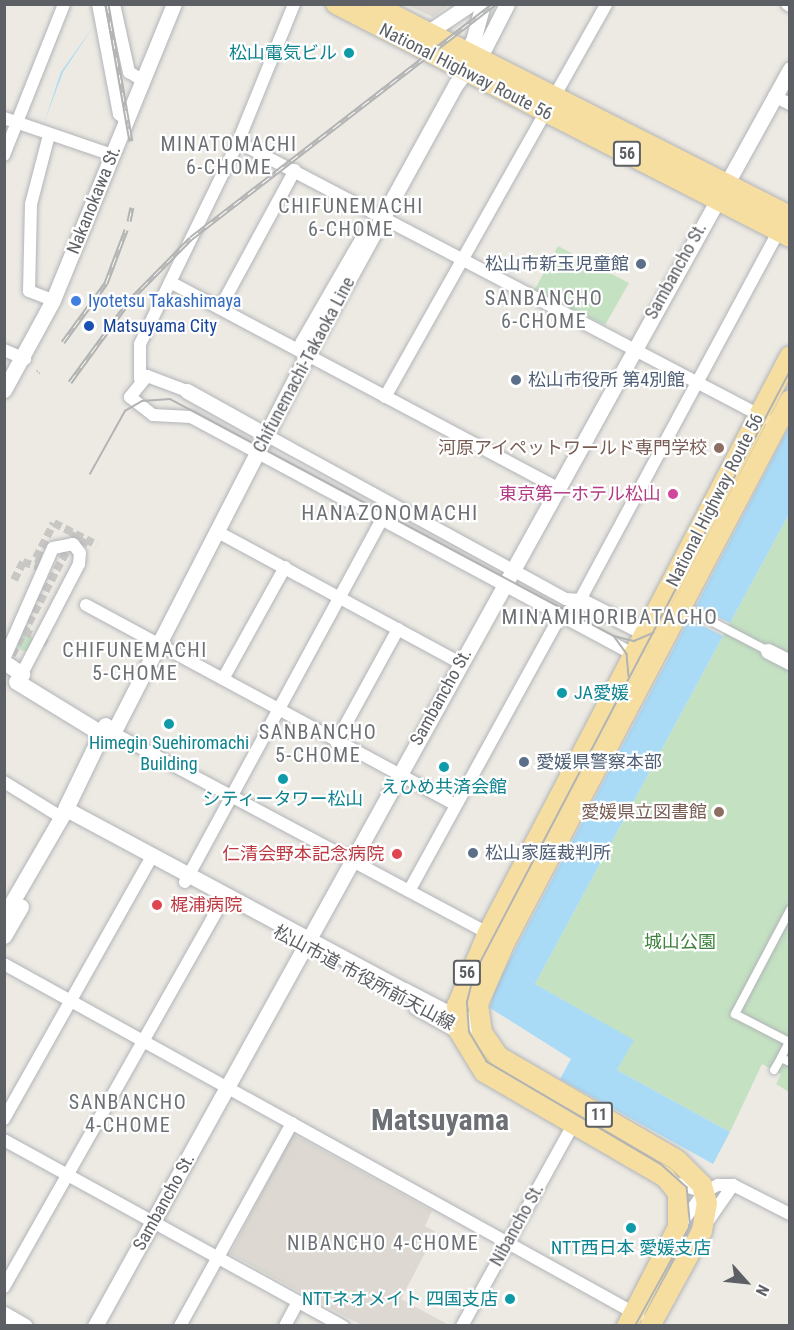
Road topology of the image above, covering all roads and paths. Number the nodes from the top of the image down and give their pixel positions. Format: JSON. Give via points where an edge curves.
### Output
{"nodes":[{"id":1,"x":64,"y":4,"type":"edge"},
{"id":2,"x":98,"y":4,"type":"edge"},
{"id":3,"x":114,"y":4,"type":"edge"},
{"id":4,"x":174,"y":4,"type":"edge"},
{"id":5,"x":294,"y":4,"type":"edge"},
{"id":6,"x":336,"y":4,"type":"edge"},
{"id":7,"x":372,"y":4,"type":"edge"},
{"id":8,"x":471,"y":4,"type":"edge"},
{"id":9,"x":483,"y":4,"type":"edge"},
{"id":10,"x":507,"y":4,"type":"edge"},
{"id":11,"x":606,"y":4,"type":"edge"},
{"id":12,"x":427,"y":33,"type":"junction"},
{"id":13,"x":465,"y":62,"type":"junction"},
{"id":14,"x":789,"y":69,"type":"edge"},
{"id":15,"x":142,"y":80,"type":"junction"},
{"id":16,"x":774,"y":96,"type":"junction"},
{"id":17,"x":548,"y":104,"type":"junction"},
{"id":18,"x":789,"y":104,"type":"edge"},
{"id":19,"x":4,"y":118,"type":"edge"},
{"id":20,"x":126,"y":120,"type":"junction"},
{"id":21,"x":17,"y":123,"type":"junction"},
{"id":22,"x":49,"y":135,"type":"junction"},
{"id":23,"x":238,"y":141,"type":"junction"},
{"id":24,"x":4,"y":155,"type":"edge"},
{"id":25,"x":112,"y":155,"type":"junction"},
{"id":26,"x":295,"y":170,"type":"junction"},
{"id":27,"x":720,"y":191,"type":"junction"},
{"id":28,"x":381,"y":216,"type":"junction"},
{"id":29,"x":786,"y":228,"type":"edge"},
{"id":30,"x":463,"y":256,"type":"junction"},
{"id":31,"x":170,"y":282,"type":"junction"},
{"id":32,"x":53,"y":300,"type":"junction"},
{"id":33,"x":220,"y":308,"type":"junction"},
{"id":34,"x":634,"y":348,"type":"junction"},
{"id":35,"x":4,"y":350,"type":"edge"},
{"id":36,"x":302,"y":353,"type":"junction"},
{"id":37,"x":789,"y":356,"type":"edge"},
{"id":38,"x":25,"y":359,"type":"junction"},
{"id":39,"x":140,"y":379,"type":"junction"},
{"id":40,"x":697,"y":381,"type":"junction"},
{"id":41,"x":4,"y":390,"type":"edge"},
{"id":42,"x":187,"y":391,"type":"joint"},
{"id":43,"x":385,"y":397,"type":"junction"},
{"id":44,"x":789,"y":400,"type":"edge"},
{"id":45,"x":759,"y":415,"type":"junction"},
{"id":46,"x":777,"y":424,"type":"junction"},
{"id":47,"x":262,"y":431,"type":"junction"},
{"id":48,"x":253,"y":449,"type":"junction"},
{"id":49,"x":557,"y":488,"type":"junction"},
{"id":50,"x":391,"y":503,"type":"junction"},
{"id":51,"x":380,"y":524,"type":"junction"},
{"id":52,"x":211,"y":529,"type":"junction"},
{"id":53,"x":515,"y":564,"type":"junction"},
{"id":54,"x":285,"y":567,"type":"junction"},
{"id":55,"x":501,"y":589,"type":"junction"},
{"id":56,"x":341,"y":598,"type":"junction"},
{"id":57,"x":580,"y":600,"type":"junction"},
{"id":58,"x":86,"y":605,"type":"dead end"},
{"id":59,"x":688,"y":609,"type":"junction"},
{"id":60,"x":563,"y":618,"type":"junction"},
{"id":61,"x":24,"y":619,"type":"junction"},
{"id":62,"x":50,"y":619,"type":"junction"},
{"id":63,"x":398,"y":629,"type":"junction"},
{"id":64,"x":645,"y":633,"type":"junction"},
{"id":65,"x":156,"y":640,"type":"junction"},
{"id":66,"x":663,"y":642,"type":"junction"},
{"id":67,"x":768,"y":651,"type":"joint"},
{"id":68,"x":633,"y":655,"type":"junction"},
{"id":69,"x":4,"y":660,"type":"edge"},
{"id":70,"x":789,"y":662,"type":"edge"},
{"id":71,"x":460,"y":663,"type":"junction"},
{"id":72,"x":651,"y":664,"type":"junction"},
{"id":73,"x":14,"y":676,"type":"edge"},
{"id":74,"x":223,"y":679,"type":"junction"},
{"id":75,"x":280,"y":709,"type":"junction"},
{"id":76,"x":107,"y":731,"type":"junction"},
{"id":77,"x":336,"y":742,"type":"junction"},
{"id":78,"x":399,"y":774,"type":"junction"},
{"id":79,"x":4,"y":782,"type":"edge"},
{"id":80,"x":232,"y":796,"type":"junction"},
{"id":81,"x":454,"y":804,"type":"junction"},
{"id":82,"x":68,"y":815,"type":"junction"},
{"id":83,"x":151,"y":859,"type":"junction"},
{"id":84,"x":351,"y":862,"type":"junction"},
{"id":85,"x":187,"y":878,"type":"junction"},
{"id":86,"x":409,"y":891,"type":"junction"},
{"id":87,"x":224,"y":898,"type":"junction"},
{"id":88,"x":789,"y":910,"type":"edge"},
{"id":89,"x":4,"y":916,"type":"edge"},
{"id":90,"x":4,"y":936,"type":"edge"},
{"id":91,"x":496,"y":937,"type":"junction"},
{"id":92,"x":306,"y":942,"type":"junction"},
{"id":93,"x":4,"y":964,"type":"edge"},
{"id":94,"x":71,"y":1000,"type":"junction"},
{"id":95,"x":478,"y":1021,"type":"junction"},
{"id":96,"x":458,"y":1024,"type":"junction"},
{"id":97,"x":145,"y":1041,"type":"junction"},
{"id":98,"x":785,"y":1060,"type":"edge"},
{"id":99,"x":774,"y":1070,"type":"dead end"},
{"id":100,"x":226,"y":1087,"type":"junction"},
{"id":101,"x":4,"y":1119,"type":"edge"},
{"id":102,"x":292,"y":1123,"type":"junction"},
{"id":103,"x":573,"y":1125,"type":"junction"},
{"id":104,"x":4,"y":1140,"type":"edge"},
{"id":105,"x":68,"y":1175,"type":"junction"},
{"id":106,"x":670,"y":1182,"type":"junction"},
{"id":107,"x":733,"y":1185,"type":"junction"},
{"id":108,"x":704,"y":1192,"type":"junction"},
{"id":109,"x":789,"y":1214,"type":"edge"},
{"id":110,"x":155,"y":1221,"type":"junction"},
{"id":111,"x":678,"y":1227,"type":"junction"},
{"id":112,"x":702,"y":1230,"type":"junction"},
{"id":113,"x":507,"y":1244,"type":"junction"},
{"id":114,"x":218,"y":1257,"type":"junction"},
{"id":115,"x":4,"y":1287,"type":"edge"},
{"id":116,"x":298,"y":1302,"type":"junction"},
{"id":117,"x":4,"y":1314,"type":"edge"},
{"id":118,"x":630,"y":1319,"type":"edge"},
{"id":119,"x":651,"y":1324,"type":"edge"},
{"id":120,"x":25,"y":1326,"type":"edge"},
{"id":121,"x":95,"y":1326,"type":"edge"},
{"id":122,"x":180,"y":1326,"type":"edge"},
{"id":123,"x":285,"y":1326,"type":"edge"},
{"id":124,"x":343,"y":1326,"type":"edge"},
{"id":125,"x":462,"y":1326,"type":"edge"}],
"edges":[{"from":1,"to":21,"type":"street"},
{"from":2,"to":20,"type":"street","via":[[119,114]]},
{"from":3,"to":15,"type":"street","via":[[129,72]]},
{"from":4,"to":15,"type":"street","name":"Nakanokawa St."},
{"from":5,"to":23,"type":"street"},
{"from":6,"to":13,"type":"highway","name":"National Highway Route 56","number":"56"},
{"from":7,"to":12,"type":"highway","name":"National Highway Route 56","number":"56"},
{"from":8,"to":12,"type":"street"},
{"from":9,"to":13,"type":"street","name":"Chifunemachi-Takaoka Line"},
{"from":10,"to":13,"type":"street","name":"Chifunemachi-Takaoka Line"},
{"from":11,"to":17,"type":"street"},
{"from":12,"to":13,"type":"highway","name":"National Highway Route 56","number":"56"},
{"from":13,"to":17,"type":"highway","name":"National Highway Route 56","number":"56"},
{"from":13,"to":28,"type":"street","name":"Chifunemachi-Takaoka Line"},
{"from":14,"to":16,"type":"street","name":"Sambancho St."},
{"from":15,"to":20,"type":"street","name":"Nakanokawa St."},
{"from":16,"to":18,"type":"street"},
{"from":16,"to":27,"type":"street","name":"Sambancho St."},
{"from":17,"to":27,"type":"highway","name":"National Highway Route 56","number":"56"},
{"from":17,"to":30,"type":"street"},
{"from":19,"to":21,"type":"street"},
{"from":20,"to":25,"type":"street","name":"Nakanokawa St."},
{"from":21,"to":22,"type":"street"},
{"from":21,"to":24,"type":"street"},
{"from":22,"to":25,"type":"street"},
{"from":22,"to":32,"type":"street","via":[[31,204],[30,291]]},
{"from":23,"to":26,"type":"street"},
{"from":23,"to":31,"type":"street"},
{"from":25,"to":32,"type":"street","name":"Nakanokawa St."},
{"from":26,"to":28,"type":"street"},
{"from":26,"to":33,"type":"street"},
{"from":27,"to":29,"type":"highway","name":"National Highway Route 56","number":"56"},
{"from":27,"to":34,"type":"street","name":"Sambancho St."},
{"from":28,"to":30,"type":"street"},
{"from":28,"to":36,"type":"street","name":"Chifunemachi-Takaoka Line"},
{"from":29,"to":40,"type":"street"},
{"from":30,"to":34,"type":"street"},
{"from":30,"to":43,"type":"street"},
{"from":31,"to":33,"type":"street"},
{"from":31,"to":39,"type":"street","via":[[140,344]]},
{"from":32,"to":38,"type":"street","name":"Nakanokawa St."},
{"from":33,"to":36,"type":"street"},
{"from":34,"to":40,"type":"street"},
{"from":34,"to":49,"type":"street","name":"Sambancho St."},
{"from":35,"to":38,"type":"street"},
{"from":36,"to":43,"type":"street"},
{"from":36,"to":47,"type":"street","name":"Chifunemachi-Takaoka Line"},
{"from":37,"to":45,"type":"highway","name":"National Highway Route 56","number":"56"},
{"from":38,"to":41,"type":"street","name":"Nakanokawa St."},
{"from":39,"to":42,"type":"street","via":[[157,377]]},
{"from":39,"to":48,"type":"street","via":[[130,397],[138,407],[167,419],[191,417]]},
{"from":40,"to":45,"type":"street"},
{"from":40,"to":57,"type":"street"},
{"from":42,"to":47,"type":"street"},
{"from":43,"to":49,"type":"street"},
{"from":44,"to":46,"type":"highway","name":"National Highway Route 56","number":"56"},
{"from":45,"to":46,"type":"street"},
{"from":45,"to":64,"type":"highway","name":"National Highway Route 56","number":"56"},
{"from":46,"to":59,"type":"highway","name":"National Highway Route 56","number":"56"},
{"from":47,"to":48,"type":"street","name":"Chifunemachi-Takaoka Line"},
{"from":47,"to":50,"type":"street"},
{"from":48,"to":51,"type":"street"},
{"from":48,"to":52,"type":"street","name":"Chifunemachi-Takaoka Line"},
{"from":49,"to":53,"type":"street","name":"Sambancho St."},
{"from":50,"to":51,"type":"street"},
{"from":50,"to":53,"type":"street"},
{"from":51,"to":55,"type":"street"},
{"from":51,"to":56,"type":"street"},
{"from":52,"to":54,"type":"street"},
{"from":52,"to":65,"type":"street","name":"Chifunemachi-Takaoka Line"},
{"from":53,"to":55,"type":"street","name":"Sambancho St."},
{"from":53,"to":57,"type":"street","via":[[566,599]]},
{"from":54,"to":56,"type":"street"},
{"from":54,"to":74,"type":"street"},
{"from":55,"to":60,"type":"street"},
{"from":55,"to":71,"type":"street","name":"Sambancho St."},
{"from":56,"to":63,"type":"street"},
{"from":56,"to":75,"type":"street"},
{"from":57,"to":60,"type":"street"},
{"from":57,"to":64,"type":"street"},
{"from":58,"to":65,"type":"street"},
{"from":59,"to":66,"type":"highway","name":"National Highway Route 56","number":"56"},
{"from":59,"to":67,"type":"street"},
{"from":60,"to":68,"type":"street"},
{"from":60,"to":81,"type":"street"},
{"from":61,"to":62,"type":"street","via":[[40,627]]},
{"from":61,"to":62,"type":"street","via":[[25,602],[53,548],[67,542],[80,553],[79,564]]},
{"from":61,"to":69,"type":"street"},
{"from":62,"to":73,"type":"street"},
{"from":63,"to":71,"type":"street"},
{"from":63,"to":77,"type":"street"},
{"from":64,"to":66,"type":"street"},
{"from":64,"to":68,"type":"highway","name":"National Highway Route 56","number":"56"},
{"from":65,"to":74,"type":"street"},
{"from":65,"to":76,"type":"street","name":"Chifunemachi-Takaoka Line"},
{"from":66,"to":72,"type":"highway","name":"National Highway Route 56","number":"56"},
{"from":67,"to":70,"type":"street"},
{"from":68,"to":72,"type":"street"},
{"from":68,"to":91,"type":"highway","name":"National Highway Route 56","number":"56"},
{"from":69,"to":73,"type":"street"},
{"from":71,"to":78,"type":"street","name":"Sambancho St."},
{"from":72,"to":91,"type":"highway","name":"National Highway Route 56","number":"56"},
{"from":73,"to":76,"type":"main road"},
{"from":74,"to":75,"type":"street"},
{"from":75,"to":77,"type":"street"},
{"from":75,"to":80,"type":"street"},
{"from":76,"to":80,"type":"street"},
{"from":76,"to":82,"type":"main road"},
{"from":77,"to":78,"type":"street"},
{"from":78,"to":81,"type":"street"},
{"from":78,"to":84,"type":"street","name":"Sambancho St."},
{"from":79,"to":82,"type":"street"},
{"from":80,"to":84,"type":"street"},
{"from":80,"to":85,"type":"street"},
{"from":81,"to":86,"type":"street"},
{"from":82,"to":83,"type":"street","name":"松山市道 市役所前天山線"},
{"from":82,"to":89,"type":"street"},
{"from":82,"to":90,"type":"street"},
{"from":83,"to":85,"type":"street","name":"松山市道 市役所前天山線"},
{"from":83,"to":94,"type":"street"},
{"from":84,"to":86,"type":"street"},
{"from":84,"to":92,"type":"street","name":"Sambancho St."},
{"from":85,"to":87,"type":"street","name":"松山市道 市役所前天山線"},
{"from":86,"to":91,"type":"street"},
{"from":87,"to":92,"type":"street","name":"松山市道 市役所前天山線"},
{"from":87,"to":97,"type":"street"},
{"from":88,"to":98,"type":"street","via":[[735,1014],[789,1042]]},
{"from":91,"to":95,"type":"highway","name":"National Highway Route 56","number":"56","via":[[481,988]]},
{"from":91,"to":96,"type":"highway","name":"National Highway Route 56","number":"56","via":[[461,987]]},
{"from":92,"to":96,"type":"street","name":"松山市道 市役所前天山線"},
{"from":92,"to":100,"type":"street","name":"Sambancho St."},
{"from":93,"to":94,"type":"street"},
{"from":94,"to":97,"type":"street"},
{"from":94,"to":101,"type":"street"},
{"from":95,"to":96,"type":"street","name":"松山市道 市役所前天山線"},
{"from":95,"to":108,"type":"highway","number":"11","via":[[487,1045],[514,1069],[677,1160],[697,1177]]},
{"from":96,"to":103,"type":"highway","number":"11","via":[[474,1059],[495,1081]]},
{"from":97,"to":100,"type":"street"},
{"from":97,"to":105,"type":"street"},
{"from":98,"to":99,"type":"street"},
{"from":100,"to":102,"type":"street"},
{"from":100,"to":110,"type":"street","name":"Sambancho St."},
{"from":102,"to":113,"type":"street"},
{"from":102,"to":114,"type":"street"},
{"from":103,"to":106,"type":"highway","number":"11"},
{"from":103,"to":113,"type":"street","name":"Nibancho St."},
{"from":104,"to":105,"type":"street"},
{"from":105,"to":110,"type":"street"},
{"from":105,"to":115,"type":"street"},
{"from":106,"to":108,"type":"street"},
{"from":106,"to":111,"type":"highway","via":[[681,1202]]},
{"from":107,"to":108,"type":"street"},
{"from":107,"to":109,"type":"street"},
{"from":107,"to":112,"type":"street"},
{"from":108,"to":111,"type":"street"},
{"from":108,"to":112,"type":"highway"},
{"from":110,"to":114,"type":"street"},
{"from":110,"to":121,"type":"street","name":"Sambancho St."},
{"from":111,"to":118,"type":"highway"},
{"from":112,"to":119,"type":"highway"},
{"from":113,"to":118,"type":"street"},
{"from":113,"to":125,"type":"street","name":"Nibancho St."},
{"from":114,"to":116,"type":"street"},
{"from":114,"to":122,"type":"street"},
{"from":116,"to":123,"type":"street"},
{"from":116,"to":124,"type":"street"},
{"from":117,"to":120,"type":"street"},
{"from":118,"to":119,"type":"street"}]}
